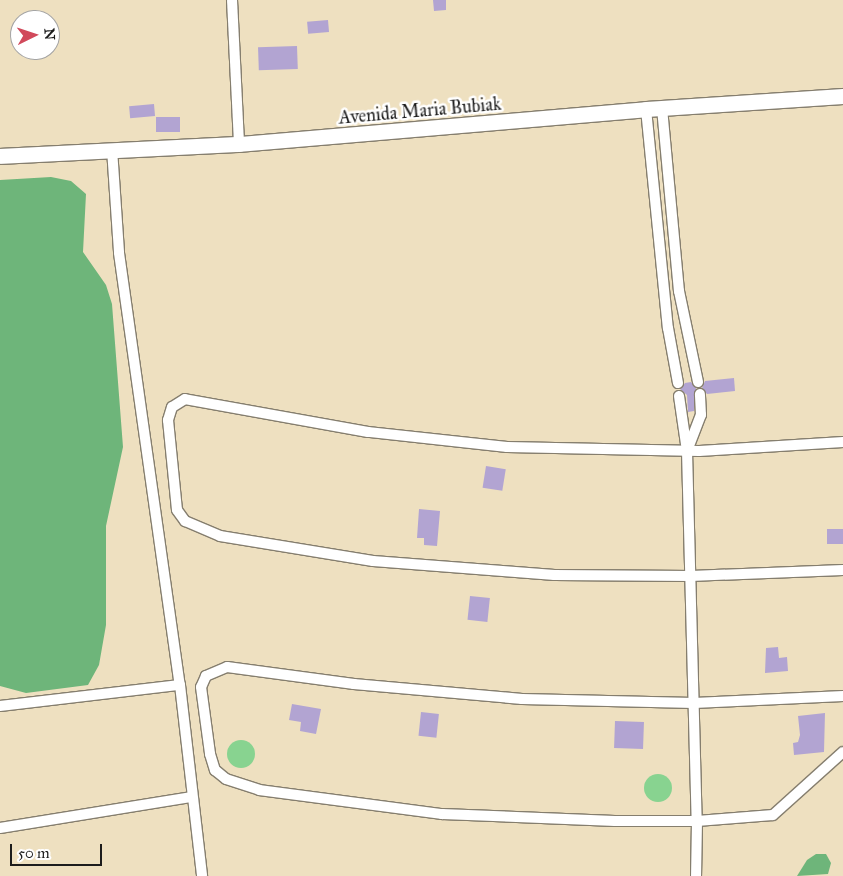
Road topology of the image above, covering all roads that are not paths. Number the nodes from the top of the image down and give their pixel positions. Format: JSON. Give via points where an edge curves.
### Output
{"nodes":[{"id":1,"x":232,"y":0,"type":"edge"},
{"id":2,"x":843,"y":96,"type":"edge"},
{"id":3,"x":646,"y":108,"type":"junction"},
{"id":4,"x":662,"y":108,"type":"junction"},
{"id":5,"x":239,"y":144,"type":"junction"},
{"id":6,"x":112,"y":150,"type":"junction"},
{"id":7,"x":0,"y":156,"type":"edge"},
{"id":8,"x":694,"y":367,"type":"junction"},
{"id":9,"x":675,"y":371,"type":"junction"},
{"id":10,"x":698,"y":382,"type":"dead end"},
{"id":11,"x":678,"y":383,"type":"dead end"},
{"id":12,"x":700,"y":394,"type":"dead end"},
{"id":13,"x":679,"y":396,"type":"dead end"},
{"id":14,"x":843,"y":442,"type":"edge"},
{"id":15,"x":687,"y":451,"type":"junction"},
{"id":16,"x":843,"y":570,"type":"edge"},
{"id":17,"x":691,"y":576,"type":"junction"},
{"id":18,"x":180,"y":685,"type":"junction"},
{"id":19,"x":843,"y":696,"type":"edge"},
{"id":20,"x":694,"y":703,"type":"junction"},
{"id":21,"x":0,"y":706,"type":"edge"},
{"id":22,"x":843,"y":752,"type":"edge"},
{"id":23,"x":191,"y":797,"type":"junction"},
{"id":24,"x":698,"y":821,"type":"junction"},
{"id":25,"x":0,"y":828,"type":"edge"},
{"id":26,"x":202,"y":876,"type":"edge"},
{"id":27,"x":696,"y":876,"type":"edge"}],
"edges":[{"from":1,"to":5,"type":"street"},
{"from":2,"to":4,"type":"street","name":"Avenida Maria Bubiak"},
{"from":3,"to":4,"type":"street","name":"Avenida Maria Bubiak"},
{"from":3,"to":5,"type":"street","name":"Avenida Maria Bubiak"},
{"from":3,"to":9,"type":"street"},
{"from":4,"to":8,"type":"street","via":[[679,291]]},
{"from":5,"to":6,"type":"street","name":"Avenida Maria Bubiak"},
{"from":6,"to":7,"type":"street","name":"Avenida Maria Bubiak"},
{"from":6,"to":18,"type":"street","via":[[119,253]]},
{"from":8,"to":9,"type":"street","via":[[686,372]]},
{"from":8,"to":10,"type":"street"},
{"from":9,"to":11,"type":"street"},
{"from":12,"to":15,"type":"street","via":[[701,415]]},
{"from":13,"to":15,"type":"street","via":[[681,428]]},
{"from":14,"to":15,"type":"street"},
{"from":15,"to":17,"type":"street"},
{"from":15,"to":17,"type":"street","via":[[497,446],[368,432],[185,399],[172,407],[168,420],[177,510],[185,521],[220,536],[374,562],[554,575]]},
{"from":16,"to":17,"type":"street"},
{"from":17,"to":20,"type":"street"},
{"from":18,"to":21,"type":"street"},
{"from":18,"to":23,"type":"street"},
{"from":19,"to":20,"type":"street"},
{"from":20,"to":24,"type":"street"},
{"from":20,"to":24,"type":"street","via":[[522,699],[354,684],[236,668],[216,670],[206,676],[201,687],[215,770],[226,779],[259,790],[442,814]]},
{"from":22,"to":24,"type":"street","via":[[773,815]]},
{"from":23,"to":25,"type":"street"},
{"from":23,"to":26,"type":"street"},
{"from":24,"to":27,"type":"street"}]}
